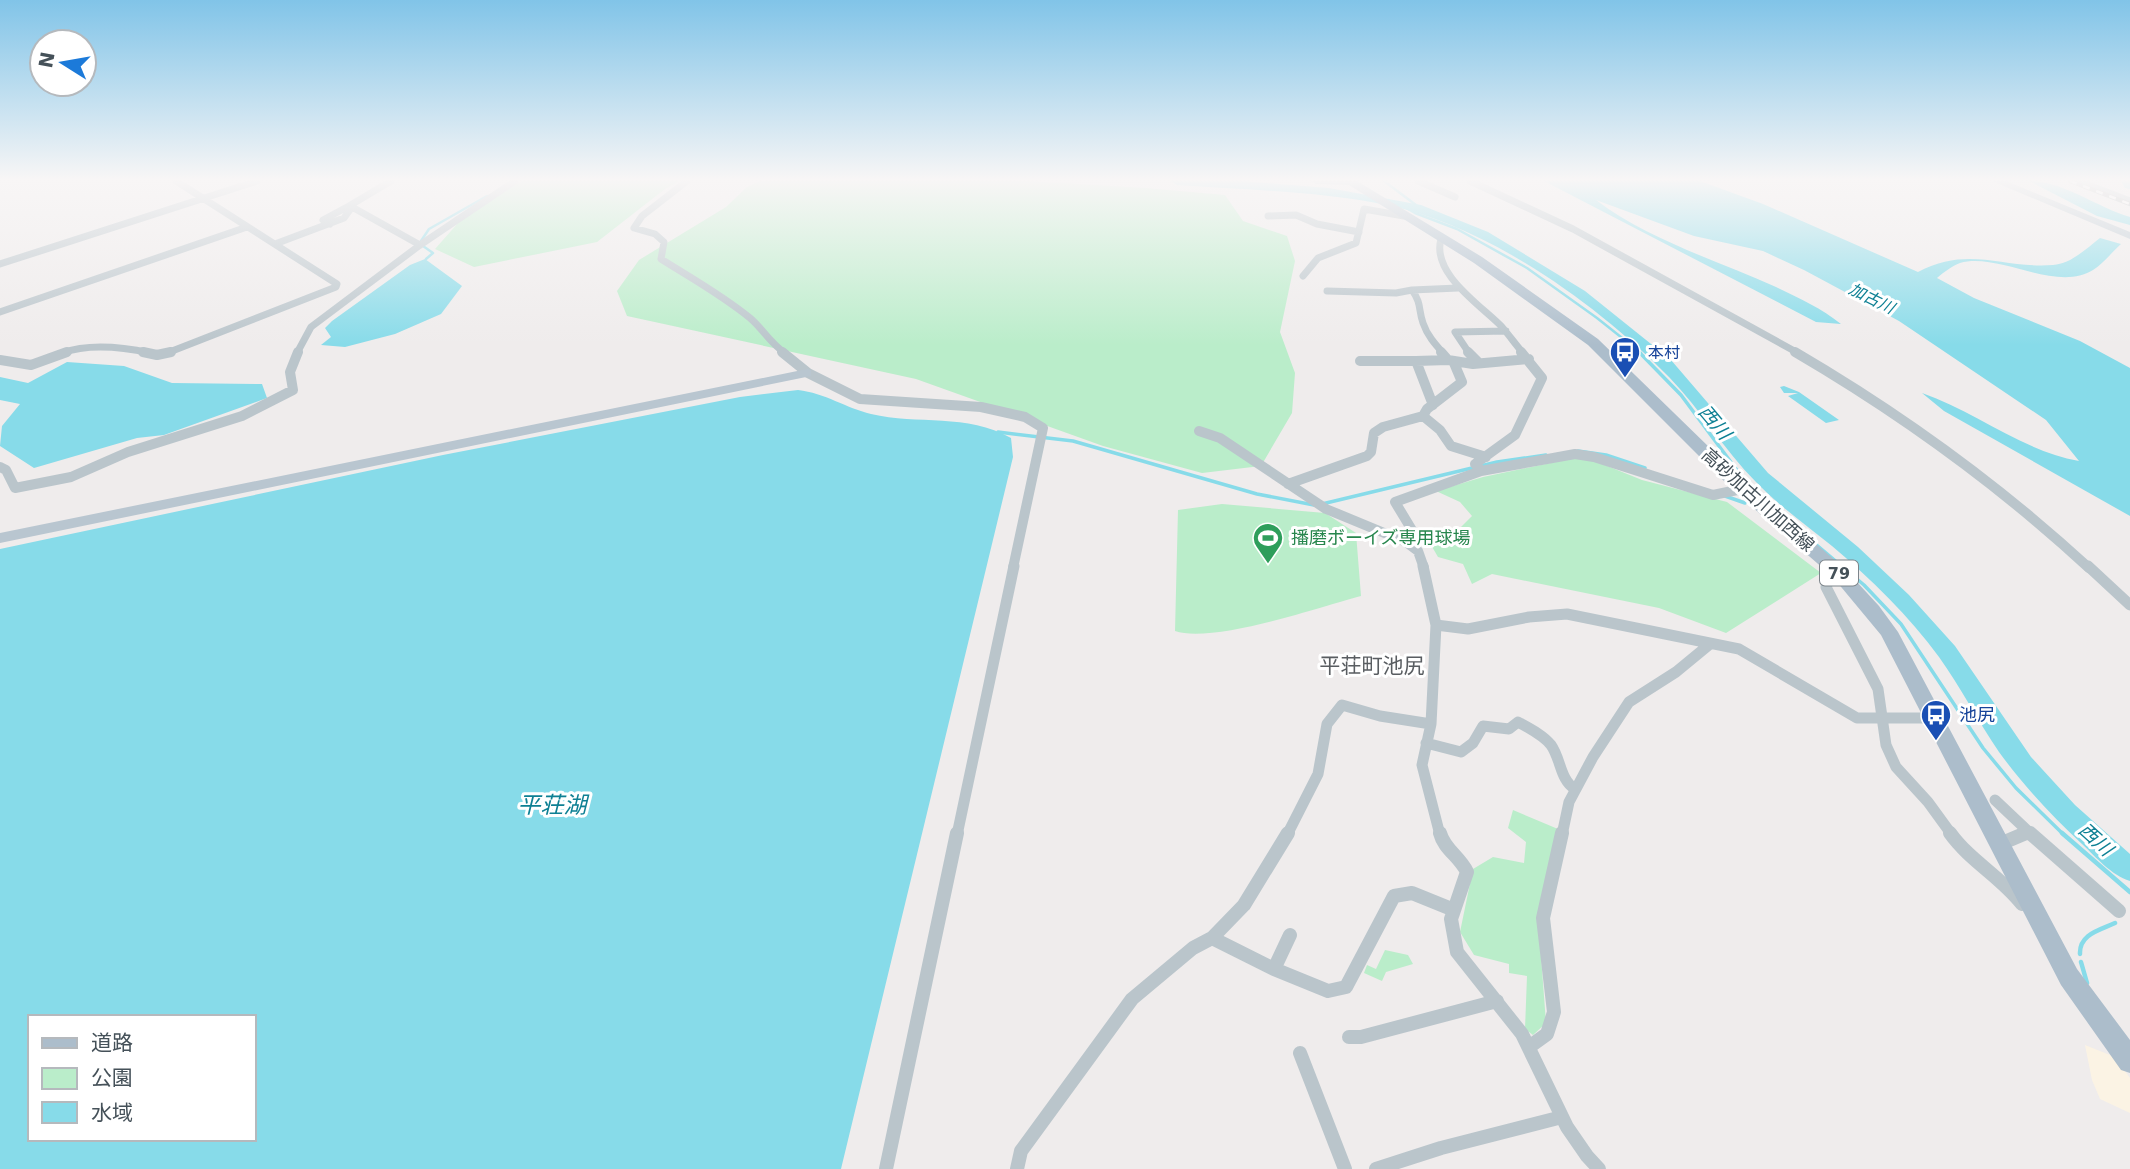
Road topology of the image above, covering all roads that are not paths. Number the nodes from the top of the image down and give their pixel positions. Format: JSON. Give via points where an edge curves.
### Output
{"nodes":[{"id":1,"x":87,"y":236,"type":"edge"},
{"id":2,"x":222,"y":236,"type":"edge"},
{"id":3,"x":261,"y":236,"type":"edge"},
{"id":4,"x":298,"y":236,"type":"edge"},
{"id":5,"x":403,"y":236,"type":"edge"},
{"id":6,"x":434,"y":236,"type":"edge"},
{"id":7,"x":655,"y":236,"type":"edge"},
{"id":8,"x":1358,"y":236,"type":"edge"},
{"id":9,"x":1435,"y":236,"type":"edge"},
{"id":10,"x":1587,"y":236,"type":"edge"},
{"id":11,"x":1441,"y":239,"type":"junction"},
{"id":12,"x":275,"y":244,"type":"junction"},
{"id":13,"x":420,"y":245,"type":"junction"},
{"id":14,"x":0,"y":264,"type":"edge"},
{"id":15,"x":1303,"y":276,"type":"dead end"},
{"id":16,"x":1458,"y":288,"type":"junction"},
{"id":17,"x":1412,"y":290,"type":"junction"},
{"id":18,"x":1327,"y":291,"type":"dead end"},
{"id":19,"x":0,"y":312,"type":"edge"},
{"id":20,"x":1506,"y":331,"type":"junction"},
{"id":21,"x":1390,"y":351,"type":"dead end"},
{"id":22,"x":1529,"y":359,"type":"junction"},
{"id":23,"x":0,"y":360,"type":"edge"},
{"id":24,"x":1393,"y":360,"type":"junction"},
{"id":25,"x":1360,"y":361,"type":"dead end"},
{"id":26,"x":1416,"y":361,"type":"junction"},
{"id":27,"x":1451,"y":361,"type":"junction"},
{"id":28,"x":1479,"y":363,"type":"junction"},
{"id":29,"x":807,"y":373,"type":"junction"},
{"id":30,"x":1433,"y":405,"type":"junction"},
{"id":31,"x":1423,"y":416,"type":"junction"},
{"id":32,"x":1199,"y":431,"type":"dead end"},
{"id":33,"x":1486,"y":457,"type":"junction"},
{"id":34,"x":0,"y":467,"type":"edge"},
{"id":35,"x":1481,"y":471,"type":"junction"},
{"id":36,"x":1288,"y":484,"type":"junction"},
{"id":37,"x":1742,"y":489,"type":"junction"},
{"id":38,"x":0,"y":538,"type":"edge"},
{"id":39,"x":1406,"y":542,"type":"junction"},
{"id":40,"x":1838,"y":572,"type":"junction"},
{"id":41,"x":2130,"y":605,"type":"edge"},
{"id":42,"x":1436,"y":625,"type":"junction"},
{"id":43,"x":1710,"y":644,"type":"junction"},
{"id":44,"x":1882,"y":718,"type":"junction"},
{"id":45,"x":1934,"y":718,"type":"junction"},
{"id":46,"x":1431,"y":724,"type":"junction"},
{"id":47,"x":1426,"y":743,"type":"junction"},
{"id":48,"x":1575,"y":789,"type":"junction"},
{"id":49,"x":1995,"y":800,"type":"dead end"},
{"id":50,"x":2027,"y":832,"type":"junction"},
{"id":51,"x":2000,"y":844,"type":"junction"},
{"id":52,"x":1454,"y":910,"type":"junction"},
{"id":53,"x":2119,"y":911,"type":"dead end"},
{"id":54,"x":2044,"y":930,"type":"junction"},
{"id":55,"x":1290,"y":935,"type":"dead end"},
{"id":56,"x":1212,"y":938,"type":"junction"},
{"id":57,"x":1274,"y":969,"type":"junction"},
{"id":58,"x":1497,"y":1001,"type":"junction"},
{"id":59,"x":1349,"y":1037,"type":"dead end"},
{"id":60,"x":1529,"y":1047,"type":"junction"},
{"id":61,"x":1300,"y":1053,"type":"dead end"},
{"id":62,"x":2130,"y":1061,"type":"edge"},
{"id":63,"x":1562,"y":1118,"type":"junction"},
{"id":64,"x":886,"y":1169,"type":"edge"},
{"id":65,"x":1017,"y":1169,"type":"edge"},
{"id":66,"x":1345,"y":1169,"type":"edge"},
{"id":67,"x":1376,"y":1169,"type":"edge"},
{"id":68,"x":1599,"y":1169,"type":"edge"}],
"edges":[{"from":1,"to":14,"type":"street"},
{"from":2,"to":19,"type":"street"},
{"from":3,"to":12,"type":"street"},
{"from":4,"to":12,"type":"street"},
{"from":5,"to":13,"type":"street"},
{"from":6,"to":13,"type":"street"},
{"from":7,"to":29,"type":"street","via":[[664,242],[662,259],[750,316],[767,332],[768,341]]},
{"from":8,"to":15,"type":"street","via":[[1356,243],[1322,255]]},
{"from":9,"to":11,"type":"main road","name":"高砂加古川加西線","number":"79"},
{"from":10,"to":41,"type":"street","via":[[1741,320],[1872,400],[2031,516]]},
{"from":11,"to":16,"type":"street","via":[[1438,245]]},
{"from":11,"to":37,"type":"main road","name":"高砂加古川加西線","number":"79","via":[[1592,342]]},
{"from":12,"to":23,"type":"street","via":[[336,287],[166,354],[77,348],[32,365]]},
{"from":13,"to":34,"type":"street","via":[[312,327],[293,360],[293,390],[263,407],[128,452],[71,477],[15,488]]},
{"from":16,"to":17,"type":"street"},
{"from":16,"to":20,"type":"street"},
{"from":17,"to":18,"type":"street"},
{"from":17,"to":27,"type":"street","via":[[1421,303],[1426,332]]},
{"from":20,"to":22,"type":"street"},
{"from":20,"to":28,"type":"street","via":[[1455,332]]},
{"from":21,"to":24,"type":"street"},
{"from":22,"to":28,"type":"street"},
{"from":22,"to":33,"type":"street","via":[[1542,378],[1539,386],[1515,435]]},
{"from":24,"to":25,"type":"street"},
{"from":24,"to":26,"type":"street"},
{"from":26,"to":27,"type":"street"},
{"from":26,"to":30,"type":"street"},
{"from":27,"to":28,"type":"street"},
{"from":27,"to":30,"type":"street","via":[[1462,382]]},
{"from":29,"to":38,"type":"street"},
{"from":29,"to":64,"type":"street","via":[[860,399],[1014,412],[1043,428]]},
{"from":30,"to":31,"type":"street"},
{"from":31,"to":33,"type":"street","via":[[1451,446]]},
{"from":31,"to":36,"type":"street","via":[[1374,433],[1367,456]]},
{"from":32,"to":36,"type":"street","via":[[1220,438]]},
{"from":33,"to":35,"type":"street","via":[[1475,464]]},
{"from":35,"to":37,"type":"street","via":[[1584,454],[1713,495]]},
{"from":35,"to":39,"type":"street","via":[[1395,502],[1415,535]]},
{"from":36,"to":39,"type":"street","via":[[1326,509]]},
{"from":37,"to":40,"type":"main road","name":"高砂加古川加西線","number":"79"},
{"from":39,"to":42,"type":"street","via":[[1418,551]]},
{"from":40,"to":44,"type":"street","via":[[1826,587],[1878,689]]},
{"from":40,"to":45,"type":"main road","name":"高砂加古川加西線","number":"79","via":[[1889,632]]},
{"from":42,"to":43,"type":"street","via":[[1468,629],[1567,614]]},
{"from":42,"to":46,"type":"street"},
{"from":43,"to":44,"type":"street","via":[[1753,655],[1857,718]]},
{"from":43,"to":48,"type":"street","via":[[1629,702]]},
{"from":44,"to":45,"type":"street"},
{"from":44,"to":54,"type":"street","via":[[1886,745],[1896,767],[1962,850],[2010,889]]},
{"from":45,"to":51,"type":"main road","name":"高砂加古川加西線","number":"79"},
{"from":46,"to":47,"type":"street"},
{"from":46,"to":56,"type":"street","via":[[1342,705],[1327,724],[1318,774],[1296,821],[1244,905]]},
{"from":47,"to":48,"type":"street","via":[[1461,752],[1483,726],[1509,729],[1518,722],[1551,742],[1567,785]]},
{"from":47,"to":52,"type":"street","via":[[1422,765],[1441,842],[1464,863],[1466,872]]},
{"from":48,"to":60,"type":"street","via":[[1543,918],[1554,1012],[1546,1034]]},
{"from":49,"to":50,"type":"street"},
{"from":50,"to":51,"type":"street"},
{"from":50,"to":53,"type":"street"},
{"from":51,"to":54,"type":"main road","name":"高砂加古川加西線","number":"79"},
{"from":52,"to":57,"type":"street","via":[[1412,893],[1394,896],[1346,987],[1328,991]]},
{"from":52,"to":58,"type":"street","via":[[1457,952]]},
{"from":54,"to":62,"type":"main road","name":"高砂加古川加西線","number":"79","via":[[2068,977]]},
{"from":55,"to":57,"type":"street"},
{"from":56,"to":57,"type":"street"},
{"from":56,"to":65,"type":"street","via":[[1193,948],[1132,999],[1021,1151]]},
{"from":58,"to":59,"type":"street"},
{"from":58,"to":60,"type":"street"},
{"from":60,"to":63,"type":"street"},
{"from":61,"to":66,"type":"street"},
{"from":63,"to":67,"type":"street"},
{"from":63,"to":68,"type":"street"}]}
